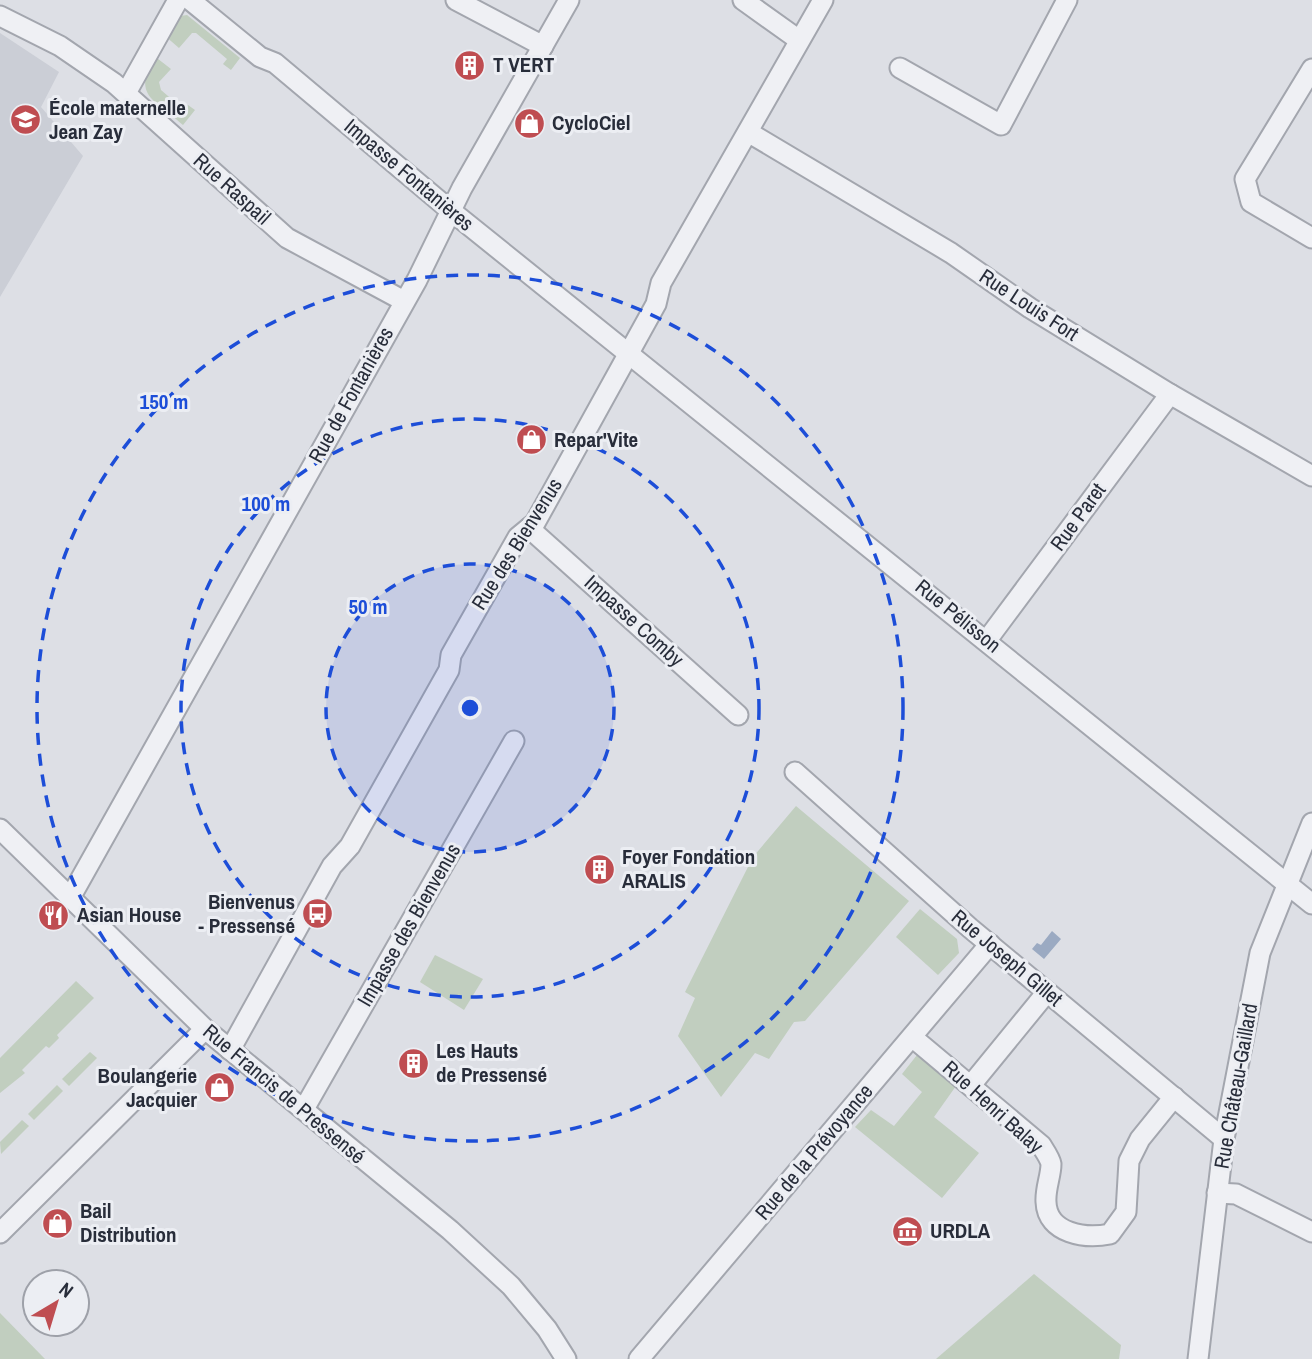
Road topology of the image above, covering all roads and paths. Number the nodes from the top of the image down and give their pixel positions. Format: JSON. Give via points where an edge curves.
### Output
{"nodes":[{"id":1,"x":178,"y":0,"type":"edge"},
{"id":2,"x":190,"y":0,"type":"edge"},
{"id":3,"x":456,"y":0,"type":"edge"},
{"id":4,"x":569,"y":0,"type":"edge"},
{"id":5,"x":743,"y":0,"type":"edge"},
{"id":6,"x":823,"y":0,"type":"edge"},
{"id":7,"x":1067,"y":0,"type":"edge"},
{"id":8,"x":0,"y":16,"type":"edge"},
{"id":9,"x":799,"y":40,"type":"junction"},
{"id":10,"x":543,"y":46,"type":"junction"},
{"id":11,"x":900,"y":68,"type":"dead end"},
{"id":12,"x":1312,"y":69,"type":"edge"},
{"id":13,"x":125,"y":93,"type":"junction"},
{"id":14,"x":748,"y":132,"type":"junction"},
{"id":15,"x":450,"y":211,"type":"junction"},
{"id":16,"x":1312,"y":238,"type":"edge"},
{"id":17,"x":404,"y":301,"type":"junction"},
{"id":18,"x":629,"y":352,"type":"junction"},
{"id":19,"x":1170,"y":394,"type":"junction"},
{"id":20,"x":1312,"y":476,"type":"edge"},
{"id":21,"x":529,"y":528,"type":"junction"},
{"id":22,"x":987,"y":640,"type":"junction"},
{"id":23,"x":738,"y":715,"type":"dead end"},
{"id":24,"x":514,"y":741,"type":"dead end"},
{"id":25,"x":795,"y":772,"type":"dead end"},
{"id":26,"x":1312,"y":823,"type":"edge"},
{"id":27,"x":0,"y":829,"type":"edge"},
{"id":28,"x":1286,"y":881,"type":"junction"},
{"id":29,"x":70,"y":898,"type":"junction"},
{"id":30,"x":1312,"y":904,"type":"edge"},
{"id":31,"x":990,"y":944,"type":"junction"},
{"id":32,"x":1047,"y":992,"type":"junction"},
{"id":33,"x":205,"y":1029,"type":"junction"},
{"id":34,"x":912,"y":1037,"type":"junction"},
{"id":35,"x":230,"y":1050,"type":"junction"},
{"id":36,"x":971,"y":1085,"type":"junction"},
{"id":37,"x":1174,"y":1097,"type":"junction"},
{"id":38,"x":304,"y":1109,"type":"junction"},
{"id":39,"x":1224,"y":1139,"type":"junction"},
{"id":40,"x":1217,"y":1193,"type":"junction"},
{"id":41,"x":1312,"y":1232,"type":"edge"},
{"id":42,"x":0,"y":1233,"type":"edge"},
{"id":43,"x":566,"y":1359,"type":"edge"},
{"id":44,"x":639,"y":1359,"type":"edge"},
{"id":45,"x":1198,"y":1359,"type":"edge"}],
"edges":[{"from":1,"to":13,"type":"street"},
{"from":2,"to":15,"type":"street","name":"Impasse Fontanières","via":[[275,64]]},
{"from":3,"to":10,"type":"street"},
{"from":4,"to":10,"type":"street","name":"Rue de Fontanières"},
{"from":5,"to":9,"type":"street"},
{"from":6,"to":9,"type":"street","name":"Rue des Bienvenus"},
{"from":7,"to":11,"type":"street","via":[[1001,125]]},
{"from":8,"to":13,"type":"street","name":"Rue Raspail","via":[[60,46]]},
{"from":9,"to":14,"type":"street","name":"Rue des Bienvenus"},
{"from":10,"to":15,"type":"street","name":"Rue de Fontanières"},
{"from":12,"to":16,"type":"street","via":[[1245,179],[1251,202]]},
{"from":13,"to":17,"type":"street","name":"Rue Raspail","via":[[286,238]]},
{"from":14,"to":18,"type":"street","name":"Rue des Bienvenus","via":[[661,284],[656,304]]},
{"from":14,"to":19,"type":"street","name":"Rue Louis Fort","via":[[951,253]]},
{"from":15,"to":17,"type":"street","name":"Rue de Fontanières"},
{"from":15,"to":18,"type":"street","name":"Impasse Fontanières"},
{"from":17,"to":29,"type":"street","name":"Rue de Fontanières"},
{"from":18,"to":21,"type":"street","name":"Rue des Bienvenus"},
{"from":18,"to":22,"type":"street","name":"Rue Pélisson"},
{"from":19,"to":20,"type":"street","name":"Rue Louis Fort"},
{"from":19,"to":22,"type":"street","name":"Rue Paret"},
{"from":21,"to":23,"type":"street","name":"Impasse Comby"},
{"from":21,"to":35,"type":"street","name":"Rue des Bienvenus","via":[[517,537],[451,655],[449,670],[350,846],[332,866]]},
{"from":22,"to":28,"type":"street","name":"Rue Pélisson"},
{"from":24,"to":38,"type":"street","name":"Impasse des Bienvenus"},
{"from":25,"to":31,"type":"street","name":"Rue Joseph Gillet"},
{"from":26,"to":28,"type":"street","name":"Rue Château-Gaillard"},
{"from":27,"to":29,"type":"street","name":"Rue Francis de Pressensé"},
{"from":28,"to":30,"type":"street","name":"Rue Pélisson"},
{"from":28,"to":39,"type":"street","name":"Rue Château-Gaillard","via":[[1260,953]]},
{"from":29,"to":33,"type":"street","name":"Rue Francis de Pressensé"},
{"from":31,"to":32,"type":"street","name":"Rue Joseph Gillet"},
{"from":31,"to":34,"type":"street","name":"Rue de la Prévoyance"},
{"from":32,"to":36,"type":"street"},
{"from":32,"to":37,"type":"street","name":"Rue Joseph Gillet"},
{"from":33,"to":35,"type":"street","name":"Rue Francis de Pressensé"},
{"from":33,"to":42,"type":"street"},
{"from":34,"to":36,"type":"street","name":"Rue Henri Balay"},
{"from":34,"to":44,"type":"street","name":"Rue de la Prévoyance"},
{"from":35,"to":38,"type":"street","name":"Rue Francis de Pressensé"},
{"from":36,"to":37,"type":"street","name":"Rue Henri Balay","via":[[1041,1145],[1051,1162],[1045,1205],[1055,1223],[1090,1238],[1110,1234],[1126,1212],[1129,1161],[1140,1139]]},
{"from":37,"to":39,"type":"street","name":"Rue Joseph Gillet"},
{"from":38,"to":43,"type":"street","name":"Rue Francis de Pressensé","via":[[511,1286]]},
{"from":39,"to":40,"type":"street","name":"Rue Château-Gaillard"},
{"from":40,"to":41,"type":"street","via":[[1236,1194]]},
{"from":40,"to":45,"type":"street","name":"Rue Château-Gaillard"}]}
